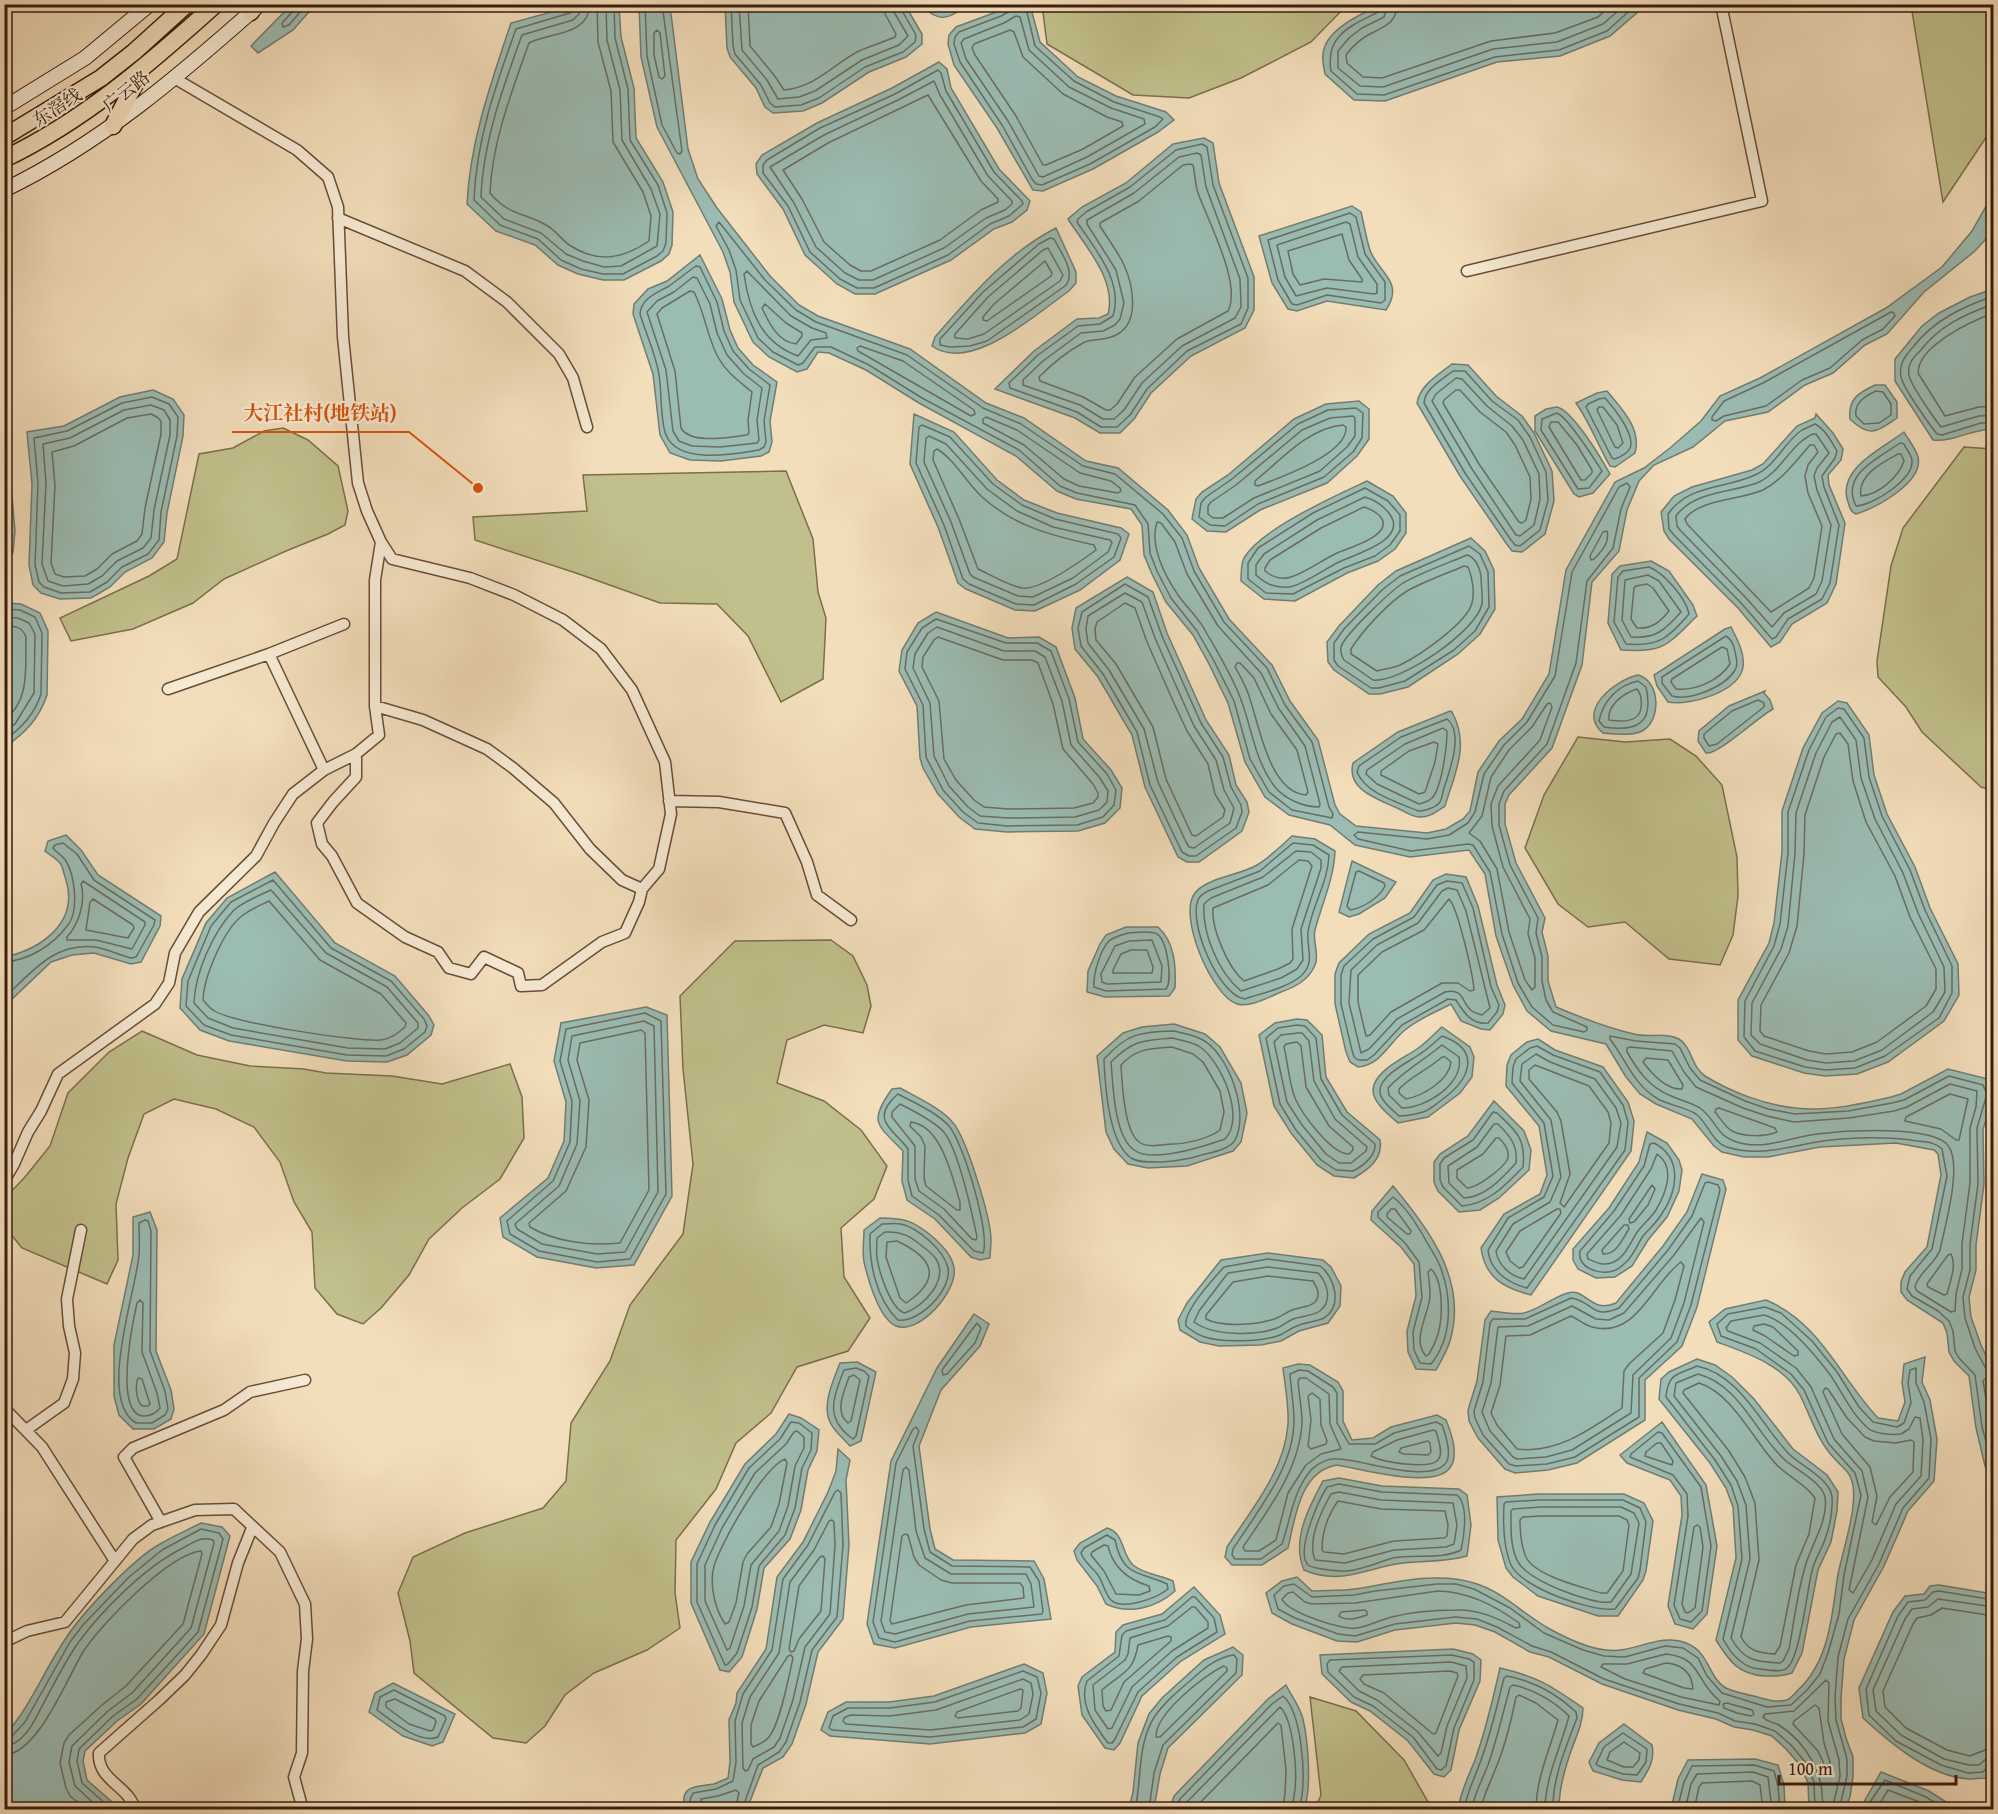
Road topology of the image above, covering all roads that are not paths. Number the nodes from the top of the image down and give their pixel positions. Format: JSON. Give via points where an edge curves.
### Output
{"nodes":[{"id":1,"x":150,"y":4,"type":"edge"},
{"id":2,"x":187,"y":4,"type":"edge"},
{"id":3,"x":216,"y":4,"type":"edge"},
{"id":4,"x":1721,"y":4,"type":"edge"},
{"id":5,"x":255,"y":7,"type":"edge"},
{"id":6,"x":144,"y":67,"type":"junction"},
{"id":7,"x":174,"y":78,"type":"junction"},
{"id":8,"x":98,"y":104,"type":"joint"},
{"id":9,"x":4,"y":108,"type":"edge"},
{"id":10,"x":113,"y":126,"type":"junction"},
{"id":11,"x":4,"y":137,"type":"edge"},
{"id":12,"x":4,"y":159,"type":"edge"},
{"id":13,"x":4,"y":190,"type":"edge"},
{"id":14,"x":338,"y":218,"type":"junction"},
{"id":15,"x":1467,"y":271,"type":"dead end"},
{"id":16,"x":587,"y":427,"type":"dead end"},
{"id":17,"x":381,"y":542,"type":"junction"},
{"id":18,"x":344,"y":624,"type":"dead end"},
{"id":19,"x":269,"y":654,"type":"junction"},
{"id":20,"x":168,"y":689,"type":"dead end"},
{"id":21,"x":375,"y":706,"type":"junction"},
{"id":22,"x":356,"y":754,"type":"junction"},
{"id":23,"x":324,"y":770,"type":"junction"},
{"id":24,"x":669,"y":801,"type":"junction"},
{"id":25,"x":642,"y":889,"type":"junction"},
{"id":26,"x":851,"y":920,"type":"dead end"},
{"id":27,"x":4,"y":1180,"type":"edge"},
{"id":28,"x":81,"y":1230,"type":"dead end"},
{"id":29,"x":305,"y":1380,"type":"dead end"},
{"id":30,"x":4,"y":1408,"type":"edge"},
{"id":31,"x":26,"y":1430,"type":"junction"},
{"id":32,"x":160,"y":1522,"type":"junction"},
{"id":33,"x":252,"y":1528,"type":"junction"},
{"id":34,"x":115,"y":1561,"type":"junction"},
{"id":35,"x":4,"y":1642,"type":"edge"},
{"id":36,"x":135,"y":1809,"type":"edge"},
{"id":37,"x":303,"y":1809,"type":"edge"}],
"edges":[{"from":1,"to":9,"type":"main road","via":[[86,58]]},
{"from":2,"to":11,"type":"main road","name":"广云路","via":[[109,72]]},
{"from":3,"to":6,"type":"main road","name":"广云路"},
{"from":4,"to":15,"type":"street","via":[[1762,201]]},
{"from":5,"to":7,"type":"main road","name":"广云路"},
{"from":6,"to":8,"type":"main road","name":"广云路"},
{"from":6,"to":10,"type":"main road"},
{"from":7,"to":10,"type":"main road","name":"广云路"},
{"from":7,"to":14,"type":"street","via":[[297,150],[328,177]]},
{"from":8,"to":12,"type":"main road","name":"东滘线","via":[[42,141]]},
{"from":10,"to":13,"type":"main road","name":"广云路","via":[[41,172]]},
{"from":14,"to":16,"type":"street","via":[[465,271],[507,302],[559,354],[573,378]]},
{"from":14,"to":17,"type":"street","via":[[343,337],[358,483]]},
{"from":17,"to":21,"type":"street","via":[[375,580]]},
{"from":17,"to":24,"type":"street","via":[[392,559],[470,578],[514,595],[563,620],[601,649],[633,690],[665,762]]},
{"from":18,"to":19,"type":"street"},
{"from":19,"to":20,"type":"street"},
{"from":19,"to":23,"type":"street"},
{"from":21,"to":22,"type":"street","via":[[379,735]]},
{"from":21,"to":25,"type":"street","via":[[423,720],[487,749],[554,803],[590,849],[622,880]]},
{"from":22,"to":23,"type":"street"},
{"from":22,"to":25,"type":"street","via":[[356,777],[317,823],[322,844],[357,903],[405,937],[438,952],[450,968],[471,974],[484,957],[518,973],[521,986],[542,985],[602,942],[625,933]]},
{"from":23,"to":27,"type":"street","via":[[293,794],[256,856],[199,912],[175,952],[169,983],[156,1004],[58,1074]]},
{"from":24,"to":25,"type":"street","via":[[671,814],[659,869]]},
{"from":24,"to":26,"type":"street","via":[[718,802],[785,813],[817,895]]},
{"from":28,"to":31,"type":"street","via":[[67,1299],[75,1353],[73,1378],[64,1403]]},
{"from":29,"to":32,"type":"street","via":[[250,1392],[224,1410],[133,1448],[124,1457]]},
{"from":30,"to":31,"type":"street"},
{"from":31,"to":34,"type":"street","via":[[42,1446]]},
{"from":32,"to":33,"type":"street","via":[[195,1510],[234,1509]]},
{"from":32,"to":34,"type":"street","via":[[133,1539]]},
{"from":33,"to":36,"type":"street","via":[[220,1625],[201,1655],[172,1688],[99,1754],[104,1773],[134,1802]]},
{"from":33,"to":37,"type":"street","via":[[280,1552],[305,1604],[302,1753],[294,1777]]},
{"from":34,"to":35,"type":"street","via":[[65,1622],[27,1631]]}]}
